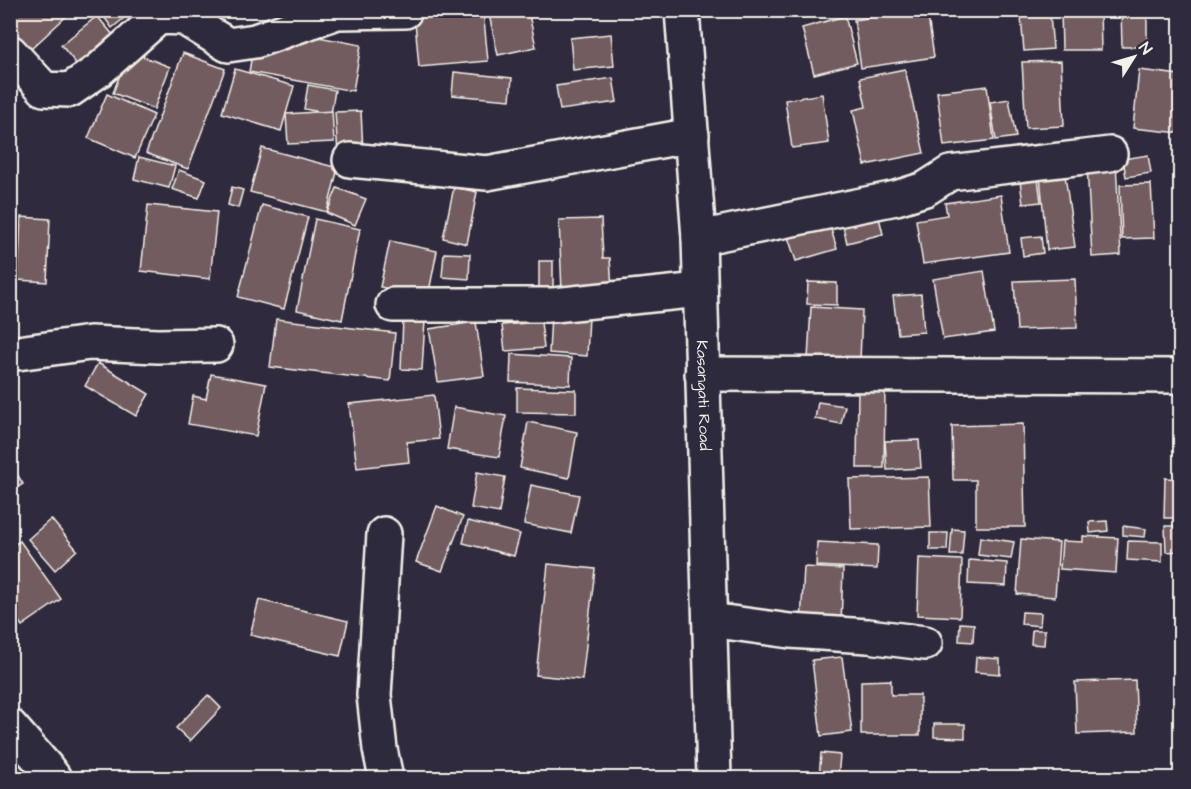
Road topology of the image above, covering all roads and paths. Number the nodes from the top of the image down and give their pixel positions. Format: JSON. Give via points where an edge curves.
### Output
{"nodes":[{"id":1,"x":682,"y":10,"type":"edge"},
{"id":2,"x":405,"y":11,"type":"edge"},
{"id":3,"x":10,"y":52,"type":"edge"},
{"id":4,"x":692,"y":135,"type":"junction"},
{"id":5,"x":1110,"y":154,"type":"dead end"},
{"id":6,"x":350,"y":160,"type":"dead end"},
{"id":7,"x":699,"y":238,"type":"junction"},
{"id":8,"x":700,"y":290,"type":"junction"},
{"id":9,"x":393,"y":305,"type":"dead end"},
{"id":10,"x":216,"y":345,"type":"dead end"},
{"id":11,"x":10,"y":354,"type":"edge"},
{"id":12,"x":702,"y":374,"type":"junction"},
{"id":13,"x":1180,"y":375,"type":"edge"},
{"id":14,"x":384,"y":534,"type":"dead end"},
{"id":15,"x":710,"y":620,"type":"junction"},
{"id":16,"x":926,"y":643,"type":"dead end"},
{"id":17,"x":10,"y":726,"type":"edge"},
{"id":18,"x":54,"y":778,"type":"edge"},
{"id":19,"x":386,"y":778,"type":"edge"},
{"id":20,"x":714,"y":778,"type":"edge"}],
"edges":[{"from":1,"to":4,"type":"street","name":"Kasangati Road"},
{"from":2,"to":3,"type":"street","via":[[337,12],[255,40],[228,45],[184,18],[159,17],[70,90],[44,88]]},
{"from":4,"to":6,"type":"street","via":[[487,173]]},
{"from":4,"to":7,"type":"street","name":"Kasangati Road"},
{"from":5,"to":7,"type":"street","via":[[950,173],[924,189],[896,198]]},
{"from":7,"to":8,"type":"street","name":"Kasangati Road"},
{"from":8,"to":9,"type":"street","via":[[554,305]]},
{"from":8,"to":12,"type":"street","name":"Kasangati Road"},
{"from":10,"to":11,"type":"street","via":[[90,343]]},
{"from":12,"to":13,"type":"street"},
{"from":12,"to":15,"type":"street","name":"Kasangati Road"},
{"from":14,"to":19,"type":"street","via":[[374,694]]},
{"from":15,"to":16,"type":"street"},
{"from":15,"to":20,"type":"street","name":"Kasangati Road"},
{"from":17,"to":18,"type":"street"}]}
